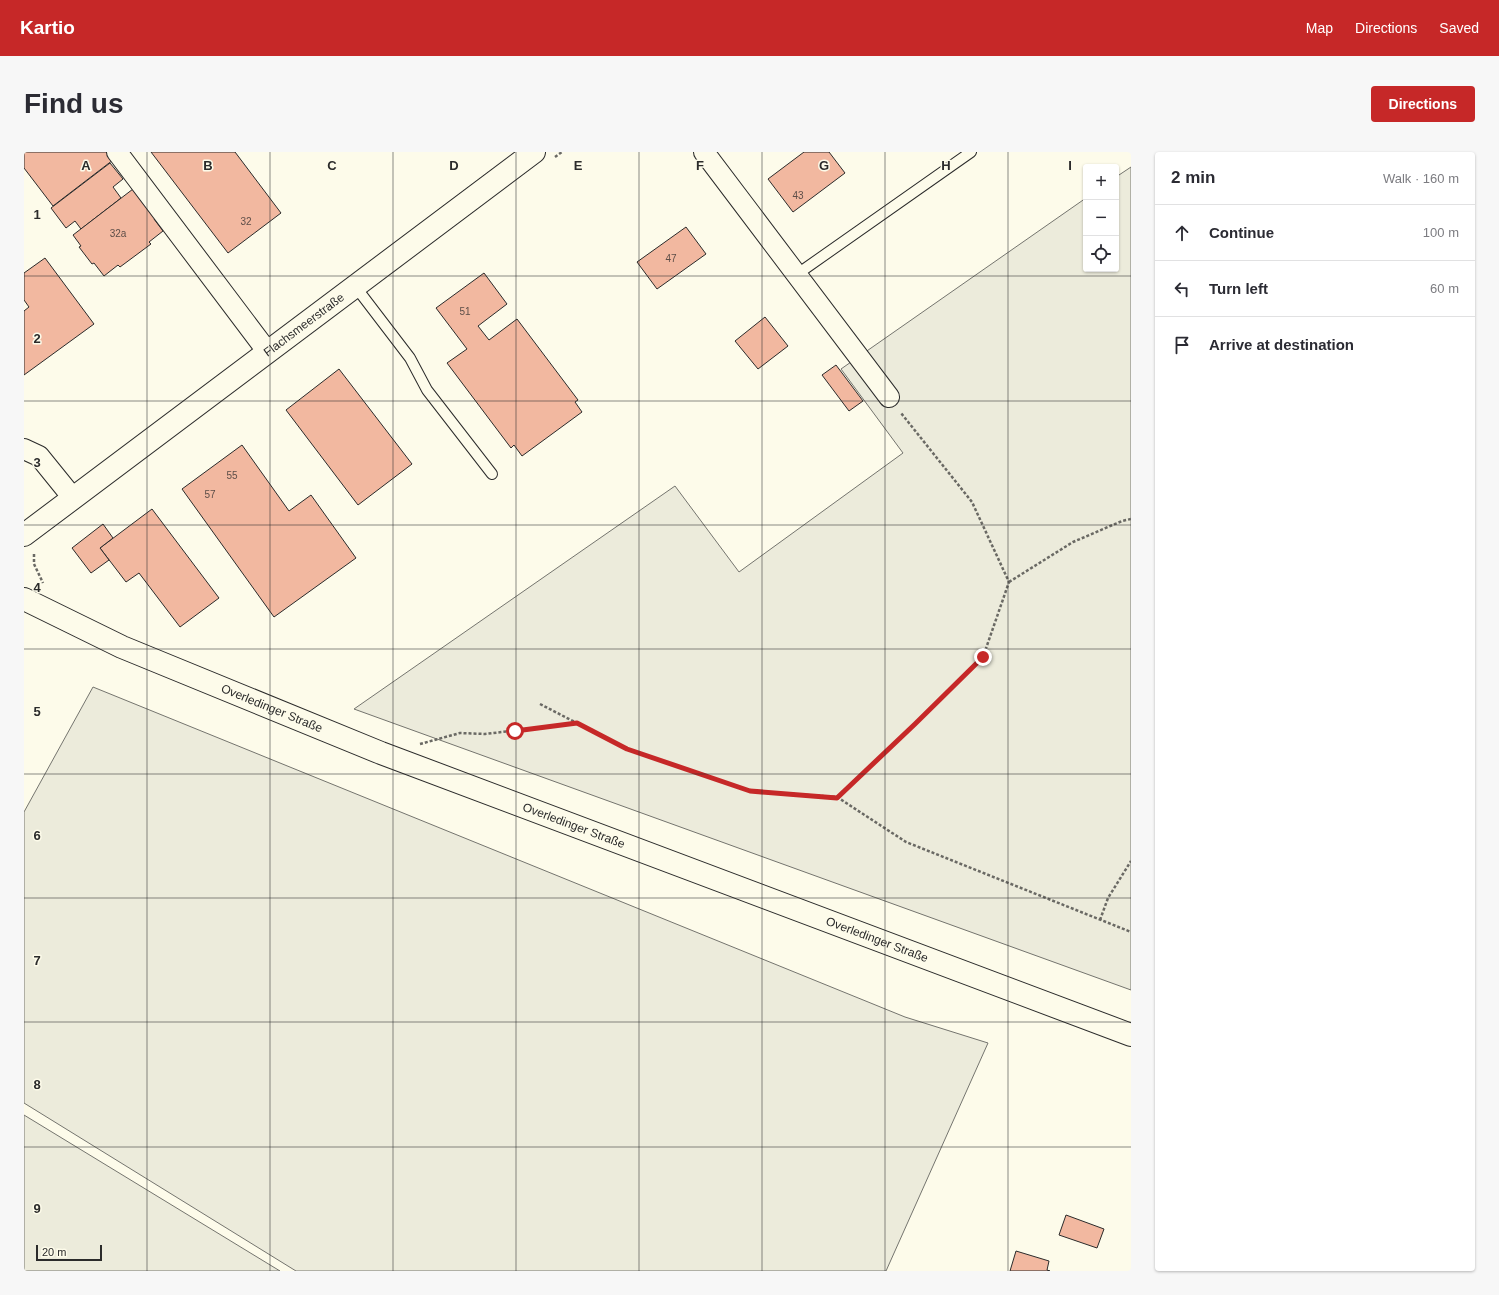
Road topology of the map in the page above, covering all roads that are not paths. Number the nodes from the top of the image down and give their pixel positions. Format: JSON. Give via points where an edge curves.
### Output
{"nodes":[{"id":1,"x":117,"y":152,"type":"edge"},
{"id":2,"x":534,"y":152,"type":"edge"},
{"id":3,"x":704,"y":152,"type":"edge"},
{"id":4,"x":971,"y":152,"type":"edge"},
{"id":5,"x":796,"y":275,"type":"junction"},
{"id":6,"x":355,"y":286,"type":"junction"},
{"id":7,"x":267,"y":351,"type":"junction"},
{"id":8,"x":888,"y":397,"type":"road end"},
{"id":9,"x":24,"y":449,"type":"edge"},
{"id":10,"x":492,"y":474,"type":"dead end"},
{"id":11,"x":73,"y":498,"type":"junction"},
{"id":12,"x":24,"y":535,"type":"edge"},
{"id":13,"x":24,"y":599,"type":"edge"},
{"id":14,"x":1131,"y":1034,"type":"edge"}],
"edges":[{"from":1,"to":7,"type":"street"},
{"from":2,"to":6,"type":"street","name":"Flachsmeerstraße"},
{"from":3,"to":5,"type":"street"},
{"from":4,"to":5,"type":"lane"},
{"from":5,"to":8,"type":"street"},
{"from":6,"to":7,"type":"street","name":"Flachsmeerstraße"},
{"from":6,"to":10,"type":"lane","via":[[410,358],[427,390]]},
{"from":7,"to":11,"type":"street","name":"Flachsmeerstraße"},
{"from":9,"to":11,"type":"street","via":[[38,456]]},
{"from":11,"to":12,"type":"street","name":"Flachsmeerstraße"},
{"from":13,"to":14,"type":"street","name":"Overledinger Straße","via":[[122,647],[381,753]]}]}
